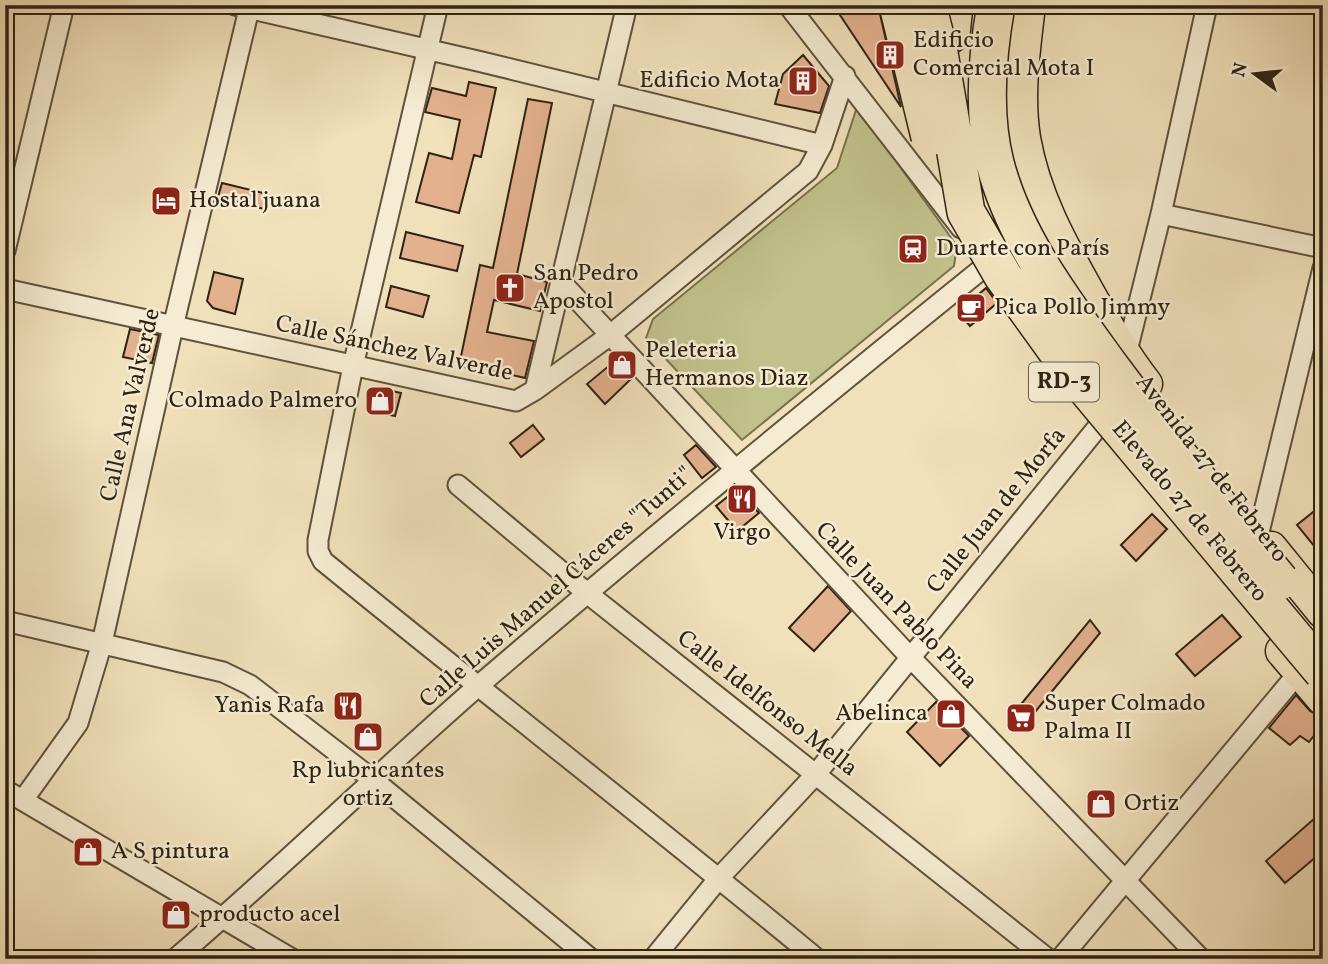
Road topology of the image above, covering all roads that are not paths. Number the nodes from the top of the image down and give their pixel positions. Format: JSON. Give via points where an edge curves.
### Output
{"nodes":[{"id":1,"x":64,"y":5,"type":"edge"},
{"id":2,"x":438,"y":5,"type":"edge"},
{"id":3,"x":627,"y":5,"type":"edge"},
{"id":4,"x":788,"y":5,"type":"edge"},
{"id":5,"x":898,"y":5,"type":"edge"},
{"id":6,"x":927,"y":5,"type":"edge"},
{"id":7,"x":996,"y":5,"type":"edge"},
{"id":8,"x":1007,"y":5,"type":"edge"},
{"id":9,"x":1029,"y":5,"type":"edge"},
{"id":10,"x":1207,"y":5,"type":"edge"},
{"id":11,"x":245,"y":6,"type":"edge"},
{"id":12,"x":951,"y":15,"type":"edge"},
{"id":13,"x":428,"y":50,"type":"junction"},
{"id":14,"x":845,"y":76,"type":"junction"},
{"id":15,"x":607,"y":92,"type":"junction"},
{"id":16,"x":822,"y":145,"type":"junction"},
{"id":17,"x":1161,"y":214,"type":"junction"},
{"id":18,"x":963,"y":220,"type":"junction"},
{"id":19,"x":1323,"y":248,"type":"edge"},
{"id":20,"x":5,"y":251,"type":"edge"},
{"id":21,"x":983,"y":268,"type":"junction"},
{"id":22,"x":1323,"y":268,"type":"edge"},
{"id":23,"x":561,"y":282,"type":"junction"},
{"id":24,"x":5,"y":289,"type":"edge"},
{"id":25,"x":173,"y":327,"type":"junction"},
{"id":26,"x":609,"y":336,"type":"junction"},
{"id":27,"x":1125,"y":358,"type":"junction"},
{"id":28,"x":353,"y":366,"type":"junction"},
{"id":29,"x":535,"y":390,"type":"junction"},
{"id":30,"x":1140,"y":407,"type":"junction"},
{"id":31,"x":1097,"y":428,"type":"junction"},
{"id":32,"x":733,"y":469,"type":"junction"},
{"id":33,"x":458,"y":485,"type":"dead end"},
{"id":34,"x":1259,"y":532,"type":"junction"},
{"id":35,"x":587,"y":593,"type":"junction"},
{"id":36,"x":1323,"y":612,"type":"edge"},
{"id":37,"x":5,"y":621,"type":"edge"},
{"id":38,"x":1323,"y":633,"type":"edge"},
{"id":39,"x":102,"y":643,"type":"junction"},
{"id":40,"x":909,"y":656,"type":"junction"},
{"id":41,"x":1311,"y":672,"type":"edge"},
{"id":42,"x":477,"y":687,"type":"junction"},
{"id":43,"x":1323,"y":699,"type":"edge"},
{"id":44,"x":816,"y":774,"type":"junction"},
{"id":45,"x":372,"y":779,"type":"junction"},
{"id":46,"x":5,"y":790,"type":"edge"},
{"id":47,"x":23,"y":800,"type":"junction"},
{"id":48,"x":719,"y":878,"type":"junction"},
{"id":49,"x":1126,"y":881,"type":"junction"},
{"id":50,"x":222,"y":919,"type":"junction"},
{"id":51,"x":175,"y":959,"type":"edge"},
{"id":52,"x":292,"y":959,"type":"edge"},
{"id":53,"x":591,"y":959,"type":"edge"},
{"id":54,"x":653,"y":959,"type":"edge"},
{"id":55,"x":817,"y":959,"type":"edge"},
{"id":56,"x":1048,"y":959,"type":"edge"},
{"id":57,"x":1060,"y":959,"type":"edge"},
{"id":58,"x":1201,"y":959,"type":"edge"}],
"edges":[{"from":1,"to":20,"type":"street"},
{"from":2,"to":13,"type":"street"},
{"from":3,"to":15,"type":"street"},
{"from":4,"to":14,"type":"street"},
{"from":5,"to":18,"type":"highway","bridge":true,"via":[[932,143]]},
{"from":6,"to":18,"type":"highway","name":"Elevado 27 de Febrero","number":"RD-3","bridge":true},
{"from":7,"to":30,"type":"highway","name":"Elevado 27 de Febrero","number":"RD-3","bridge":true,"via":[[987,80],[989,130],[1005,193],[1042,267]]},
{"from":8,"to":30,"type":"highway","bridge":true,"via":[[999,117],[1004,155],[1027,224],[1103,334]]},
{"from":9,"to":27,"type":"main road","number":"RD-3","via":[[1021,86],[1024,137],[1034,180],[1052,227]]},
{"from":10,"to":17,"type":"street","name":"Calle Juan de Morfa"},
{"from":11,"to":13,"type":"street"},
{"from":11,"to":25,"type":"street","name":"Calle Ana Valverde"},
{"from":12,"to":18,"type":"main road","number":"RD-3","via":[[944,139],[948,174]]},
{"from":13,"to":15,"type":"street"},
{"from":13,"to":28,"type":"street"},
{"from":14,"to":16,"type":"street","name":"Calle Sánchez Valverde"},
{"from":14,"to":18,"type":"street"},
{"from":15,"to":16,"type":"street"},
{"from":15,"to":23,"type":"street"},
{"from":16,"to":26,"type":"street","name":"Calle Sánchez Valverde","via":[[808,171]]},
{"from":17,"to":19,"type":"street"},
{"from":17,"to":27,"type":"street","name":"Calle Juan de Morfa"},
{"from":18,"to":21,"type":"main road","number":"RD-3"},
{"from":18,"to":41,"type":"highway","name":"Elevado 27 de Febrero","number":"RD-3","bridge":true,"via":[[1070,369]]},
{"from":21,"to":31,"type":"main road","number":"RD-3"},
{"from":21,"to":32,"type":"street","name":"Calle Luis Manuel Cáceres \"Tunti\""},
{"from":22,"to":34,"type":"street"},
{"from":23,"to":26,"type":"street","name":"Calle Juan Pablo Pina"},
{"from":23,"to":29,"type":"street"},
{"from":24,"to":25,"type":"street","name":"Calle Sánchez Valverde"},
{"from":25,"to":28,"type":"street","name":"Calle Sánchez Valverde"},
{"from":25,"to":39,"type":"street","name":"Calle Ana Valverde"},
{"from":26,"to":29,"type":"street","name":"Calle Sánchez Valverde"},
{"from":26,"to":32,"type":"street","name":"Calle Juan Pablo Pina"},
{"from":27,"to":31,"type":"street","name":"Calle Juan de Morfa"},
{"from":27,"to":34,"type":"main road","name":"Avenida 27 de Febrero","number":"RD-3"},
{"from":28,"to":29,"type":"street","name":"Calle Sánchez Valverde","via":[[503,400],[516,401]]},
{"from":28,"to":42,"type":"street","via":[[318,551],[323,561]]},
{"from":30,"to":38,"type":"highway","name":"Elevado 27 de Febrero","number":"RD-3","bridge":true},
{"from":31,"to":40,"type":"street","name":"Calle Juan de Morfa"},
{"from":31,"to":41,"type":"main road","number":"RD-3"},
{"from":32,"to":35,"type":"street","name":"Calle Luis Manuel Cáceres \"Tunti\""},
{"from":32,"to":40,"type":"street","name":"Calle Juan Pablo Pina"},
{"from":33,"to":35,"type":"street","name":"Calle Idelfonso Mella"},
{"from":34,"to":36,"type":"main road","name":"Avenida 27 de Febrero","number":"RD-3"},
{"from":35,"to":42,"type":"street","name":"Calle Luis Manuel Cáceres \"Tunti\""},
{"from":35,"to":44,"type":"street","name":"Calle Idelfonso Mella"},
{"from":37,"to":39,"type":"street"},
{"from":39,"to":45,"type":"street","via":[[235,677]]},
{"from":39,"to":47,"type":"street","name":"Calle Ana Valverde","via":[[78,723]]},
{"from":40,"to":44,"type":"street","name":"Calle Juan de Morfa"},
{"from":40,"to":49,"type":"street","name":"Calle Juan Pablo Pina"},
{"from":41,"to":43,"type":"main road","number":"RD-3"},
{"from":41,"to":49,"type":"street"},
{"from":42,"to":45,"type":"street","name":"Calle Luis Manuel Cáceres \"Tunti\""},
{"from":42,"to":48,"type":"street"},
{"from":44,"to":48,"type":"street","name":"Calle Juan de Morfa"},
{"from":44,"to":56,"type":"street","name":"Calle Idelfonso Mella"},
{"from":45,"to":50,"type":"street","name":"Calle Luis Manuel Cáceres \"Tunti\""},
{"from":45,"to":53,"type":"street"},
{"from":46,"to":47,"type":"street"},
{"from":47,"to":50,"type":"street"},
{"from":48,"to":54,"type":"street","name":"Calle Juan de Morfa"},
{"from":48,"to":55,"type":"street"},
{"from":49,"to":57,"type":"street"},
{"from":49,"to":58,"type":"street","name":"Calle Juan Pablo Pina"},
{"from":50,"to":51,"type":"street","name":"Calle Luis Manuel Cáceres \"Tunti\""},
{"from":50,"to":52,"type":"street"}]}
